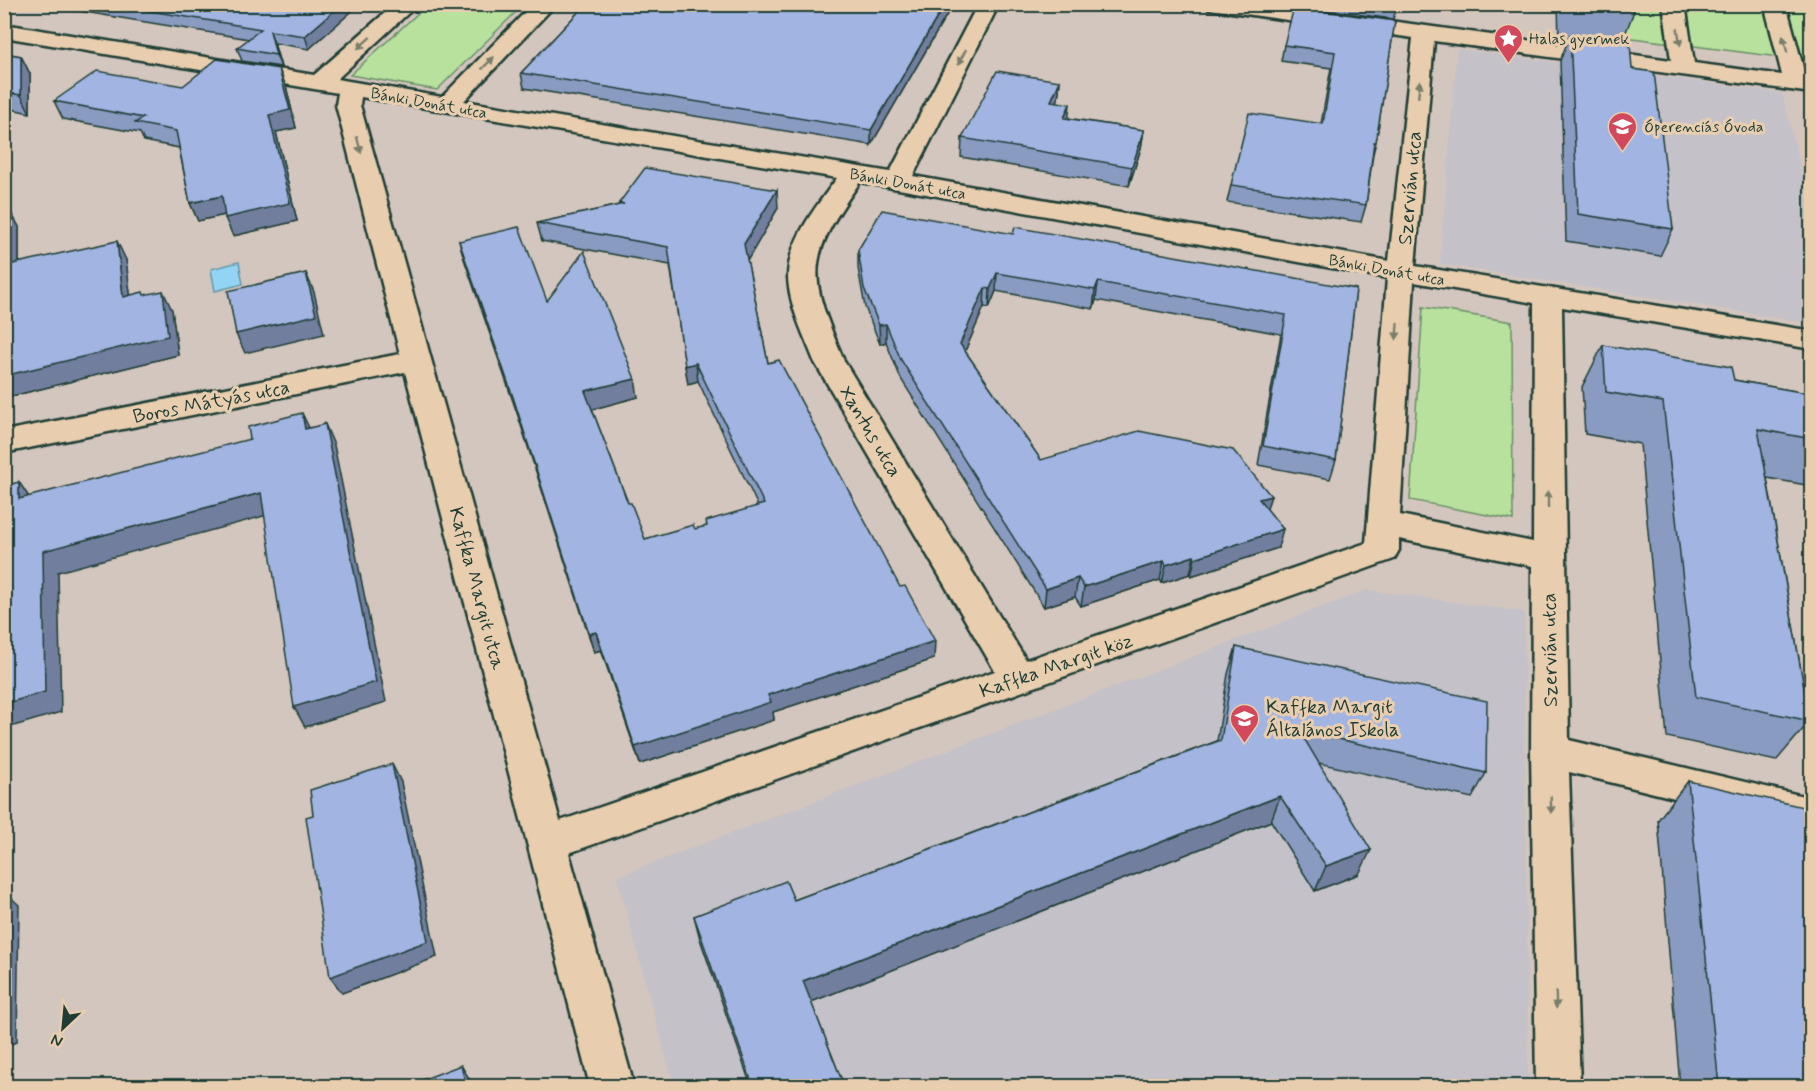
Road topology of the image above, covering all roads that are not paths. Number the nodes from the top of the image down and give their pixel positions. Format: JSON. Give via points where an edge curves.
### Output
{"nodes":[{"id":1,"x":408,"y":4,"type":"edge"},
{"id":2,"x":546,"y":4,"type":"edge"},
{"id":3,"x":989,"y":4,"type":"edge"},
{"id":4,"x":1217,"y":4,"type":"edge"},
{"id":5,"x":1674,"y":4,"type":"edge"},
{"id":6,"x":1775,"y":4,"type":"edge"},
{"id":7,"x":1253,"y":7,"type":"edge"},
{"id":8,"x":4,"y":30,"type":"edge"},
{"id":9,"x":1424,"y":33,"type":"junction"},
{"id":10,"x":1684,"y":69,"type":"junction"},
{"id":11,"x":319,"y":83,"type":"junction"},
{"id":12,"x":1804,"y":85,"type":"edge"},
{"id":13,"x":350,"y":88,"type":"junction"},
{"id":14,"x":447,"y":105,"type":"junction"},
{"id":15,"x":853,"y":174,"type":"junction"},
{"id":16,"x":898,"y":181,"type":"junction"},
{"id":17,"x":1401,"y":272,"type":"junction"},
{"id":18,"x":1548,"y":296,"type":"junction"},
{"id":19,"x":1812,"y":340,"type":"edge"},
{"id":20,"x":417,"y":360,"type":"junction"},
{"id":21,"x":4,"y":442,"type":"edge"},
{"id":22,"x":1383,"y":524,"type":"junction"},
{"id":23,"x":1548,"y":557,"type":"junction"},
{"id":24,"x":1018,"y":678,"type":"junction"},
{"id":25,"x":1550,"y":751,"type":"junction"},
{"id":26,"x":1812,"y":815,"type":"edge"},
{"id":27,"x":547,"y":843,"type":"junction"},
{"id":28,"x":612,"y":1086,"type":"edge"},
{"id":29,"x":1558,"y":1086,"type":"edge"}],
"edges":[{"from":1,"to":11,"type":"street","one_way":true},
{"from":14,"to":2,"type":"street","one_way":true},
{"from":3,"to":16,"type":"street","one_way":true},
{"from":4,"to":7,"type":"street"},
{"from":5,"to":10,"type":"street","one_way":true},
{"from":12,"to":6,"type":"street","one_way":true},
{"from":7,"to":9,"type":"street"},
{"from":8,"to":11,"type":"street","name":"Bánki Donát utca"},
{"from":9,"to":10,"type":"street"},
{"from":17,"to":9,"type":"street","name":"Szervián utca","one_way":true},
{"from":10,"to":12,"type":"street"},
{"from":11,"to":13,"type":"street","name":"Bánki Donát utca"},
{"from":13,"to":14,"type":"street","name":"Bánki Donát utca"},
{"from":13,"to":20,"type":"street","name":"Kaffka Margit utca","one_way":true,"via":[[348,105]]},
{"from":14,"to":15,"type":"street","name":"Bánki Donát utca"},
{"from":15,"to":16,"type":"street","name":"Bánki Donát utca"},
{"from":15,"to":24,"type":"street","name":"Xantus utca","via":[[808,248],[802,276],[807,307],[829,362]]},
{"from":16,"to":17,"type":"street","name":"Bánki Donát utca"},
{"from":17,"to":18,"type":"street","name":"Bánki Donát utca"},
{"from":17,"to":22,"type":"street","name":"Szervián utca","one_way":true},
{"from":18,"to":19,"type":"street","name":"Bánki Donát utca"},
{"from":23,"to":18,"type":"street","name":"Szervián utca","one_way":true},
{"from":20,"to":21,"type":"street","name":"Boros Mátyás utca"},
{"from":20,"to":27,"type":"street","name":"Kaffka Margit utca"},
{"from":22,"to":23,"type":"street"},
{"from":22,"to":24,"type":"street","name":"Kaffka Margit köz","via":[[1382,550]]},
{"from":23,"to":25,"type":"street","name":"Szervián utca"},
{"from":24,"to":27,"type":"street","name":"Kaffka Margit köz"},
{"from":25,"to":26,"type":"street"},
{"from":25,"to":29,"type":"street","name":"Szervián utca","one_way":true},
{"from":27,"to":28,"type":"street","name":"Kaffka Margit utca"}]}
